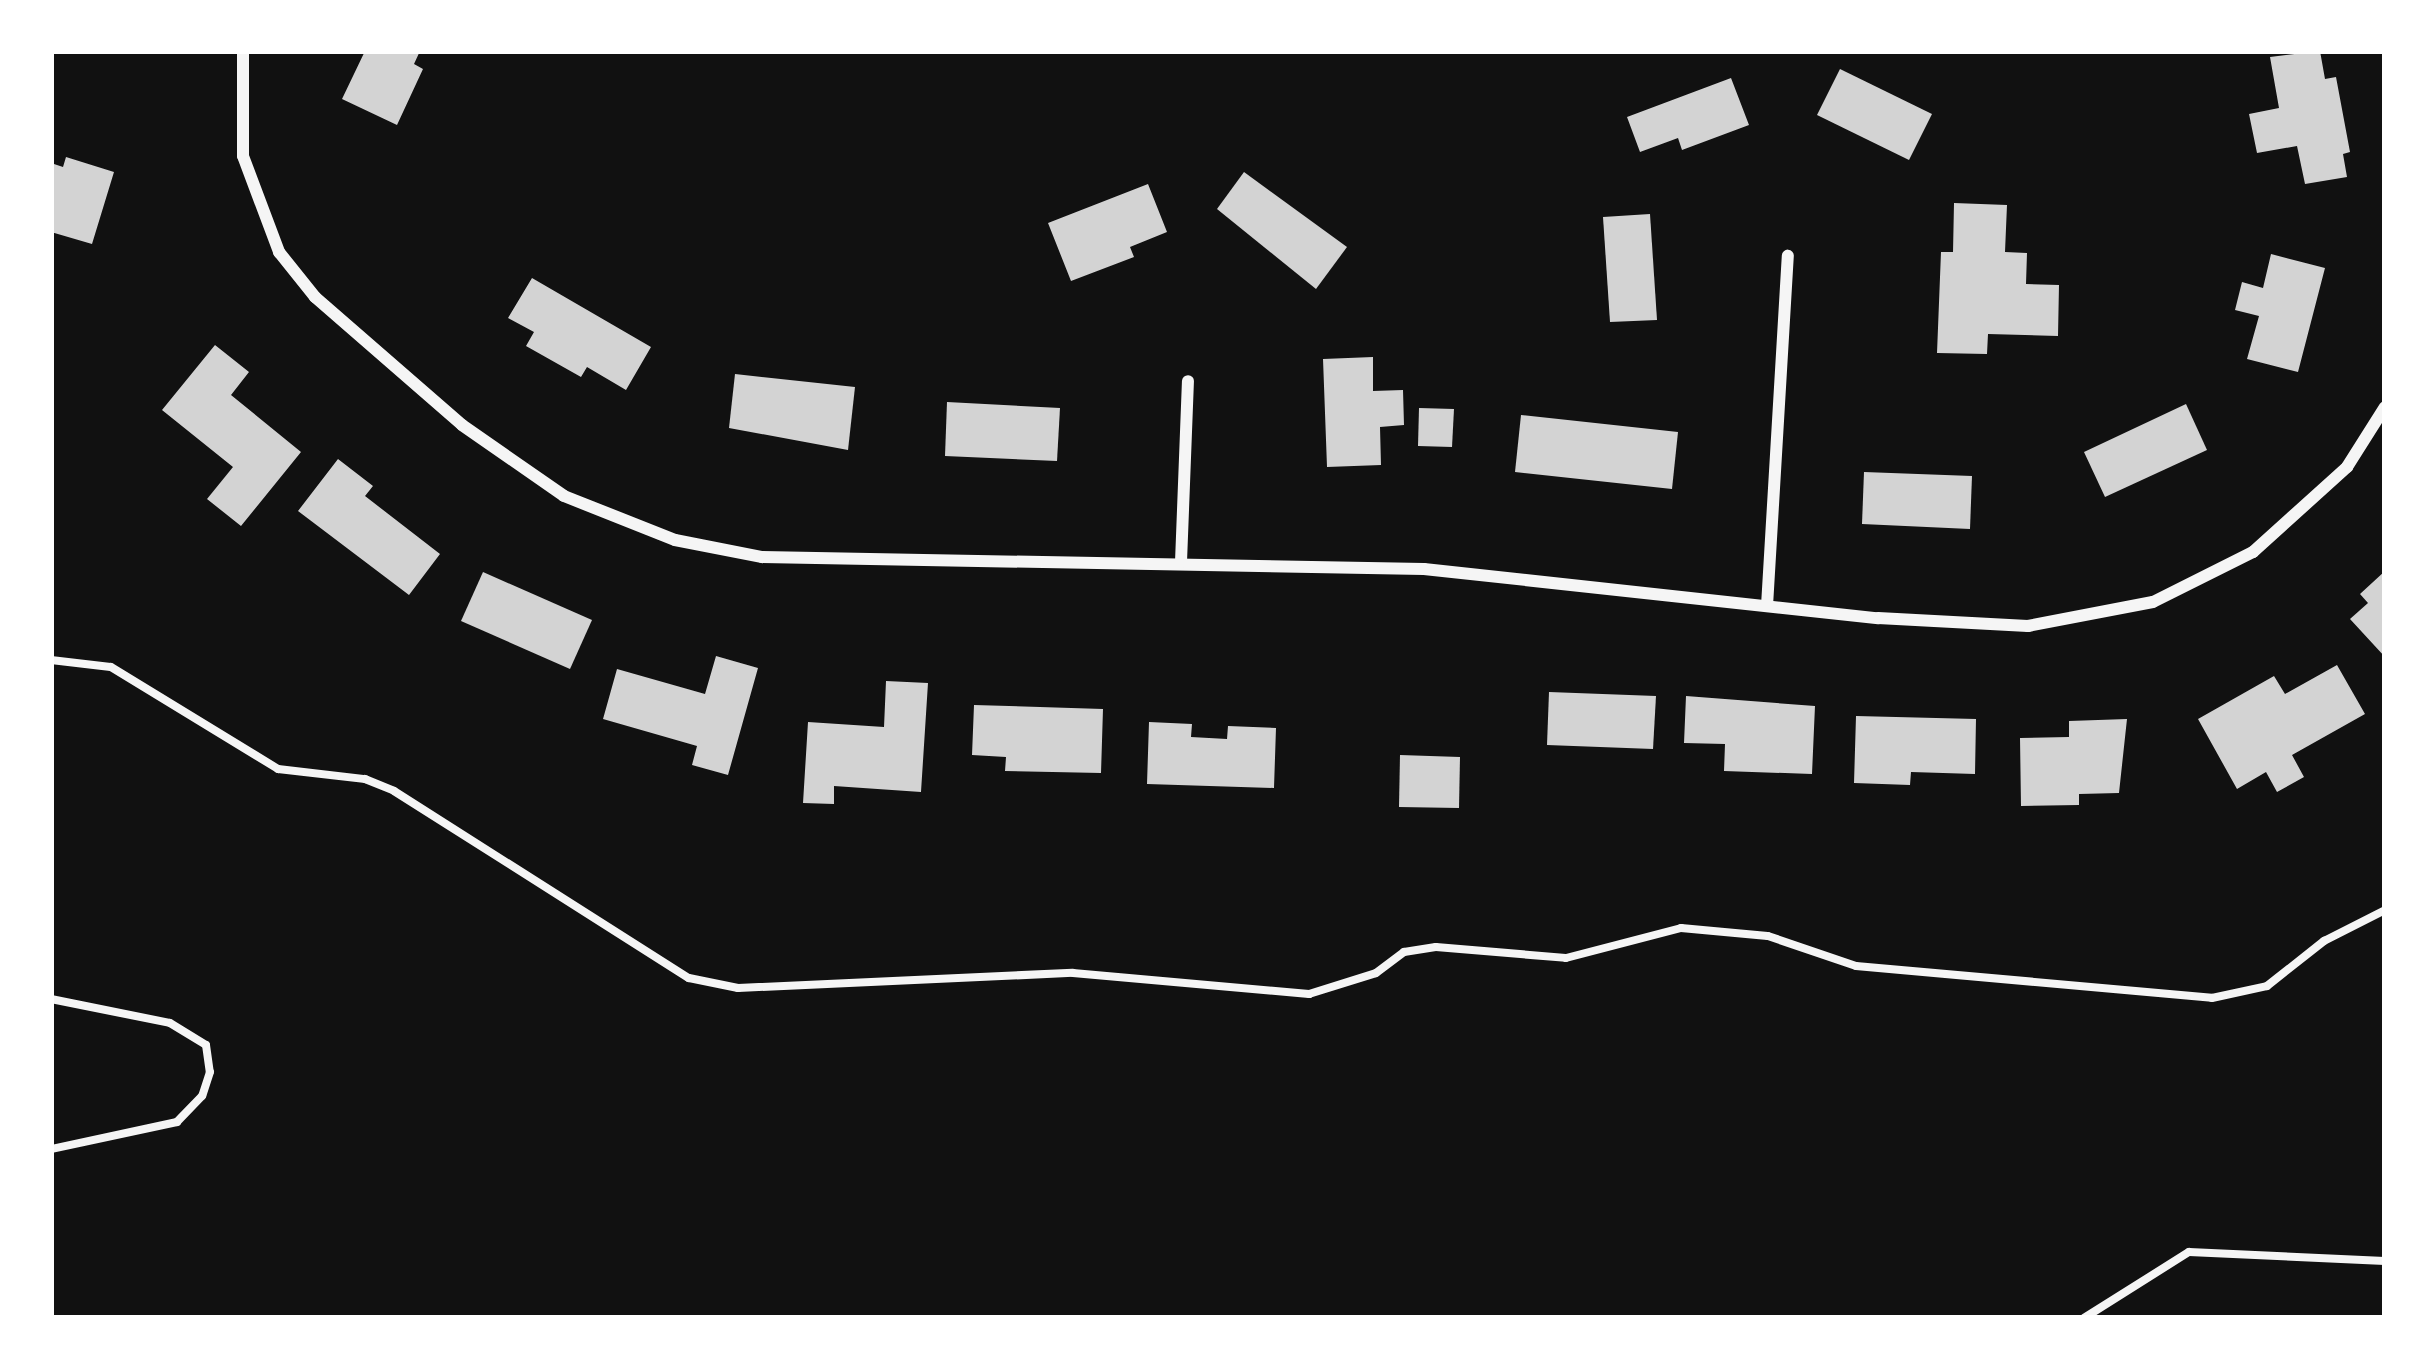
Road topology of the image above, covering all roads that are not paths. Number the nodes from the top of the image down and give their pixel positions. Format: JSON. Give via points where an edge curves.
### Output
{"nodes":[{"id":1,"x":243,"y":51,"type":"edge"},
{"id":2,"x":1789,"y":256,"type":"dead end"},
{"id":3,"x":1188,"y":381,"type":"dead end"},
{"id":4,"x":2385,"y":407,"type":"edge"},
{"id":5,"x":1181,"y":562,"type":"junction"},
{"id":6,"x":1767,"y":605,"type":"junction"},
{"id":7,"x":51,"y":660,"type":"edge"},
{"id":8,"x":2385,"y":910,"type":"edge"},
{"id":9,"x":51,"y":999,"type":"edge"},
{"id":10,"x":51,"y":1149,"type":"edge"},
{"id":11,"x":2385,"y":1261,"type":"edge"},
{"id":12,"x":2084,"y":1318,"type":"edge"}],
"edges":[{"from":1,"to":5,"type":"street","via":[[243,156],[272,237],[295,274],[462,425],[564,496],[675,540],[762,557]]},
{"from":2,"to":6,"type":"street"},
{"from":3,"to":5,"type":"street"},
{"from":4,"to":6,"type":"street","via":[[2347,467],[2305,512],[2225,569],[2152,602],[2028,626]]},
{"from":5,"to":6,"type":"street","via":[[1546,578]]},
{"from":7,"to":8,"type":"lane","via":[[111,667],[278,770],[365,779],[394,791],[689,978],[738,988],[1073,973],[1310,994],[1376,973],[1404,952],[1436,947],[1566,958],[1681,928],[1768,936],[1856,966],[2212,998],[2266,986],[2324,941]]},
{"from":9,"to":10,"type":"lane","via":[[170,1023],[206,1046],[210,1072],[202,1096],[177,1122]]},
{"from":11,"to":12,"type":"lane","via":[[2189,1252]]}]}
